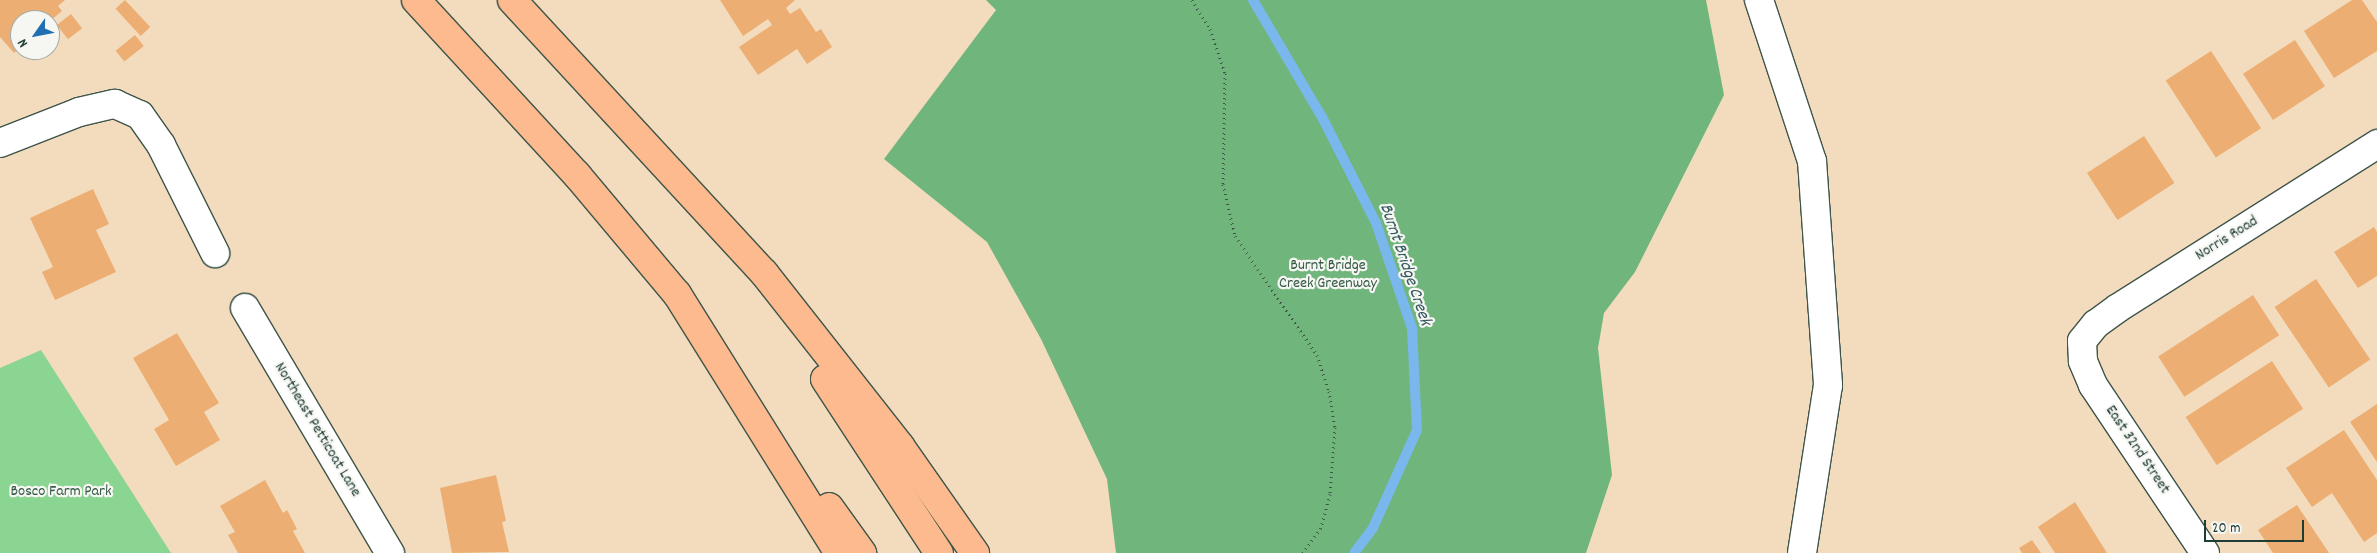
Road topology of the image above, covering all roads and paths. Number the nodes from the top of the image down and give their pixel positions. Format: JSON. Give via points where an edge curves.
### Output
{"nodes":[{"id":1,"x":416,"y":0,"type":"edge"},
{"id":2,"x":511,"y":0,"type":"edge"},
{"id":3,"x":1192,"y":0,"type":"edge"},
{"id":4,"x":1759,"y":0,"type":"edge"},
{"id":5,"x":0,"y":143,"type":"edge"},
{"id":6,"x":2377,"y":144,"type":"edge"},
{"id":7,"x":215,"y":253,"type":"dead end"},
{"id":8,"x":245,"y":308,"type":"dead end"},
{"id":9,"x":2082,"y":341,"type":"joint"},
{"id":10,"x":721,"y":361,"type":"junction"},
{"id":11,"x":390,"y":553,"type":"edge"},
{"id":12,"x":839,"y":553,"type":"edge"},
{"id":13,"x":862,"y":553,"type":"edge"},
{"id":14,"x":939,"y":553,"type":"edge"},
{"id":15,"x":975,"y":553,"type":"edge"},
{"id":16,"x":1303,"y":553,"type":"edge"},
{"id":17,"x":1802,"y":553,"type":"edge"},
{"id":18,"x":2205,"y":553,"type":"edge"}],
"edges":[{"from":1,"to":10,"type":"highway","via":[[570,168],[677,294]]},
{"from":2,"to":14,"type":"highway","via":[[755,280],[853,418]]},
{"from":2,"to":15,"type":"highway","via":[[764,273],[900,446]]},
{"from":3,"to":16,"type":"path","via":[[1210,29],[1224,73],[1223,184],[1235,236],[1317,354],[1329,390],[1335,427],[1330,494],[1321,528]]},
{"from":4,"to":17,"type":"street","via":[[1812,161],[1828,385]]},
{"from":5,"to":7,"type":"street","via":[[79,112],[115,104],[140,115],[161,145]]},
{"from":6,"to":9,"type":"street","name":"Norris Road","via":[[2118,308],[2096,324]]},
{"from":8,"to":11,"type":"street","name":"Northeast Petticoat Lane"},
{"from":9,"to":18,"type":"street","name":"East 32nd Street","via":[[2083,361],[2094,385]]},
{"from":10,"to":12,"type":"highway"},
{"from":10,"to":13,"type":"highway"}]}
